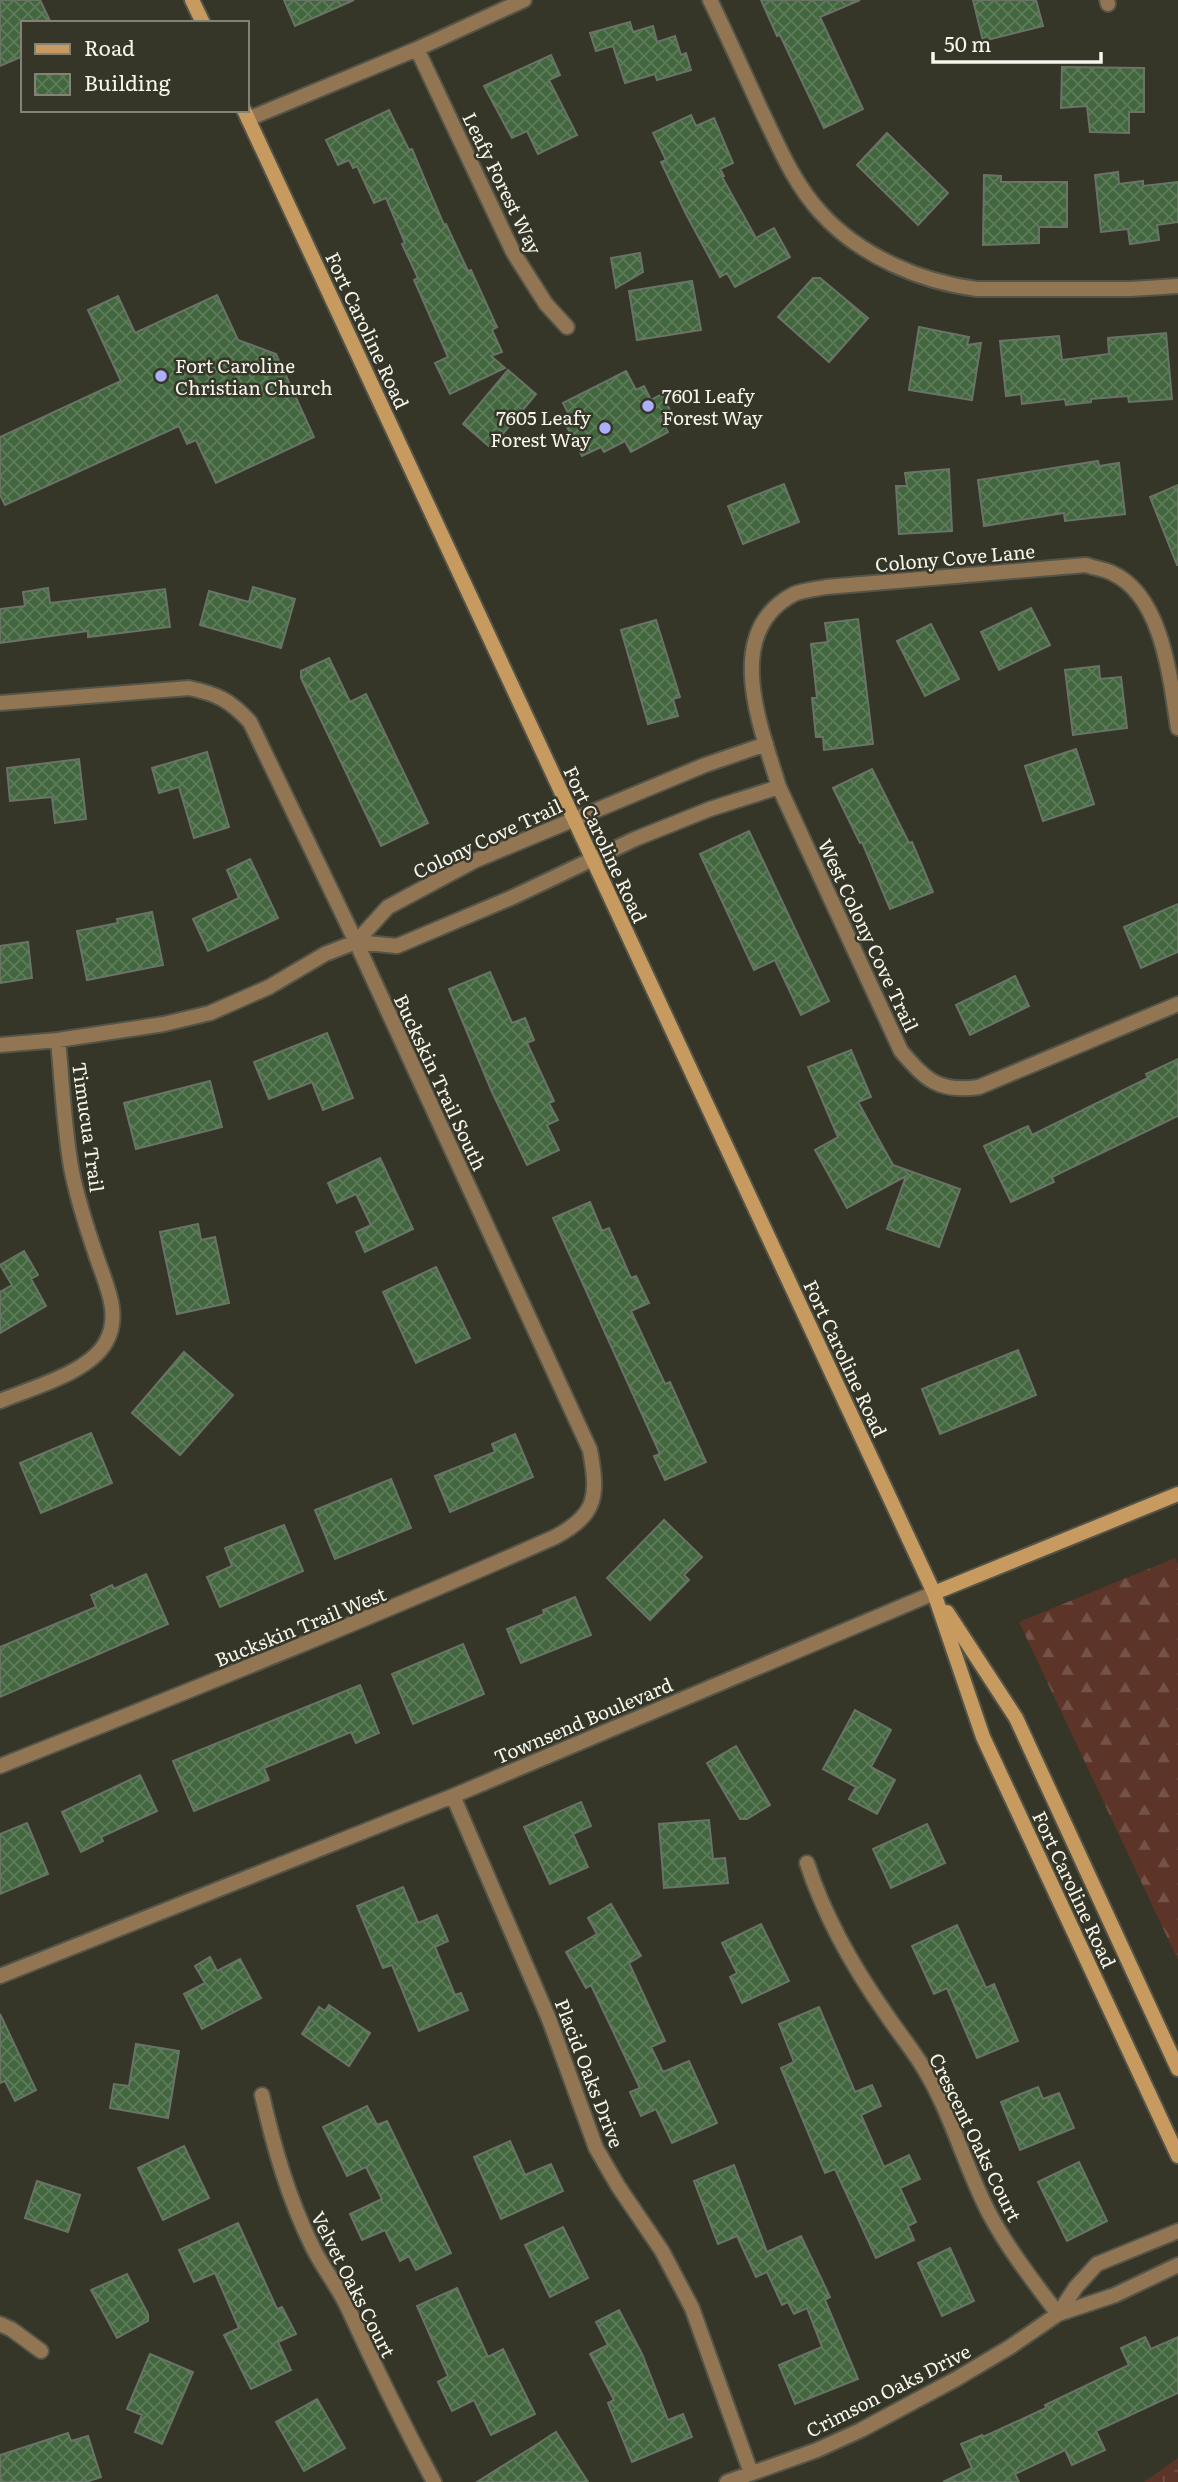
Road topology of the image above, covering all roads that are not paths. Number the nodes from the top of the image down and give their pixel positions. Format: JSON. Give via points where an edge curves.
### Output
{"nodes":[{"id":1,"x":192,"y":0,"type":"edge"},
{"id":2,"x":524,"y":0,"type":"edge"},
{"id":3,"x":710,"y":0,"type":"edge"},
{"id":4,"x":202,"y":21,"type":"edge"},
{"id":5,"x":417,"y":49,"type":"junction"},
{"id":6,"x":246,"y":115,"type":"edge"},
{"id":7,"x":1178,"y":286,"type":"edge"},
{"id":8,"x":567,"y":327,"type":"dead end"},
{"id":9,"x":0,"y":703,"type":"edge"},
{"id":10,"x":1178,"y":728,"type":"edge"},
{"id":11,"x":766,"y":744,"type":"junction"},
{"id":12,"x":779,"y":787,"type":"junction"},
{"id":13,"x":573,"y":820,"type":"junction"},
{"id":14,"x":591,"y":859,"type":"junction"},
{"id":15,"x":356,"y":942,"type":"junction"},
{"id":16,"x":1178,"y":1004,"type":"edge"},
{"id":17,"x":58,"y":1040,"type":"junction"},
{"id":18,"x":0,"y":1045,"type":"edge"},
{"id":19,"x":0,"y":1401,"type":"edge"},
{"id":20,"x":1178,"y":1494,"type":"edge"},
{"id":21,"x":594,"y":1495,"type":"joint"},
{"id":22,"x":934,"y":1593,"type":"junction"},
{"id":23,"x":0,"y":1766,"type":"edge"},
{"id":24,"x":453,"y":1796,"type":"junction"},
{"id":25,"x":807,"y":1863,"type":"dead end"},
{"id":26,"x":0,"y":1976,"type":"edge"},
{"id":27,"x":1178,"y":2068,"type":"edge"},
{"id":28,"x":262,"y":2095,"type":"dead end"},
{"id":29,"x":1178,"y":2156,"type":"edge"},
{"id":30,"x":1178,"y":2231,"type":"edge"},
{"id":31,"x":1178,"y":2265,"type":"edge"},
{"id":32,"x":1058,"y":2314,"type":"junction"},
{"id":33,"x":0,"y":2324,"type":"edge"},
{"id":34,"x":41,"y":2351,"type":"dead end"},
{"id":35,"x":751,"y":2473,"type":"junction"},
{"id":36,"x":434,"y":2482,"type":"edge"},
{"id":37,"x":727,"y":2482,"type":"edge"}],
"edges":[{"from":1,"to":4,"type":"street"},
{"from":2,"to":5,"type":"street"},
{"from":3,"to":7,"type":"street","via":[[789,171],[821,213],[882,259],[915,274],[977,289]]},
{"from":5,"to":6,"type":"street"},
{"from":5,"to":8,"type":"street","name":"Leafy Forest Way","via":[[513,251],[546,304]]},
{"from":6,"to":13,"type":"street","name":"Fort Caroline Road"},
{"from":9,"to":15,"type":"street","name":"Buckskin Trail South","via":[[189,688],[234,705],[250,722]]},
{"from":10,"to":11,"type":"street","name":"Colony Cove Lane","via":[[1156,626],[1141,596],[1114,573],[1086,565],[797,593],[778,605],[761,626],[752,650],[751,679]]},
{"from":11,"to":12,"type":"street","name":"West Colony Cove Trail"},
{"from":11,"to":13,"type":"street","name":"Colony Cove Trail"},
{"from":12,"to":14,"type":"street","name":"Colony Cove Trail","via":[[710,809]]},
{"from":12,"to":16,"type":"street","name":"West Colony Cove Trail","via":[[901,1051],[936,1084],[957,1090],[979,1087]]},
{"from":13,"to":14,"type":"street","name":"Fort Caroline Road"},
{"from":13,"to":15,"type":"street","name":"Colony Cove Trail","via":[[474,861],[388,906]]},
{"from":14,"to":15,"type":"street","name":"Colony Cove Trail","via":[[397,946]]},
{"from":14,"to":22,"type":"street","name":"Fort Caroline Road"},
{"from":15,"to":17,"type":"street","name":"Colony Cove Trail","via":[[210,1013]]},
{"from":15,"to":21,"type":"street","name":"Buckskin Trail South","via":[[590,1450]]},
{"from":17,"to":18,"type":"street","name":"Colony Cove Trail"},
{"from":17,"to":19,"type":"street","name":"Timucua Trail","via":[[71,1167],[113,1304],[113,1322],[106,1342],[93,1358],[70,1373]]},
{"from":20,"to":22,"type":"street","name":"Townsend Boulevard"},
{"from":21,"to":23,"type":"street","name":"Buckskin Trail West","via":[[583,1519],[555,1537],[391,1609]]},
{"from":22,"to":24,"type":"street","name":"Townsend Boulevard"},
{"from":22,"to":27,"type":"street","name":"Fort Caroline Road","via":[[1016,1718]]},
{"from":22,"to":29,"type":"street","name":"Fort Caroline Road","via":[[983,1737]]},
{"from":24,"to":26,"type":"street","name":"Townsend Boulevard"},
{"from":24,"to":35,"type":"street","name":"Placid Oaks Drive","via":[[549,2019],[596,2148],[692,2308]]},
{"from":25,"to":32,"type":"street","name":"Crescent Oaks Court","via":[[816,1892],[856,1969],[943,2103],[989,2213]]},
{"from":28,"to":36,"type":"street","name":"Velvet Oaks Court","via":[[294,2208],[346,2302],[363,2346]]},
{"from":30,"to":32,"type":"street","name":"Crimson Oaks Drive","via":[[1097,2264]]},
{"from":31,"to":32,"type":"street","name":"Crimson Oaks Drive","via":[[1115,2295]]},
{"from":32,"to":35,"type":"street","name":"Crimson Oaks Drive","via":[[988,2360],[861,2430]]},
{"from":33,"to":34,"type":"street"},
{"from":35,"to":37,"type":"street","name":"Crimson Oaks Drive"}]}
